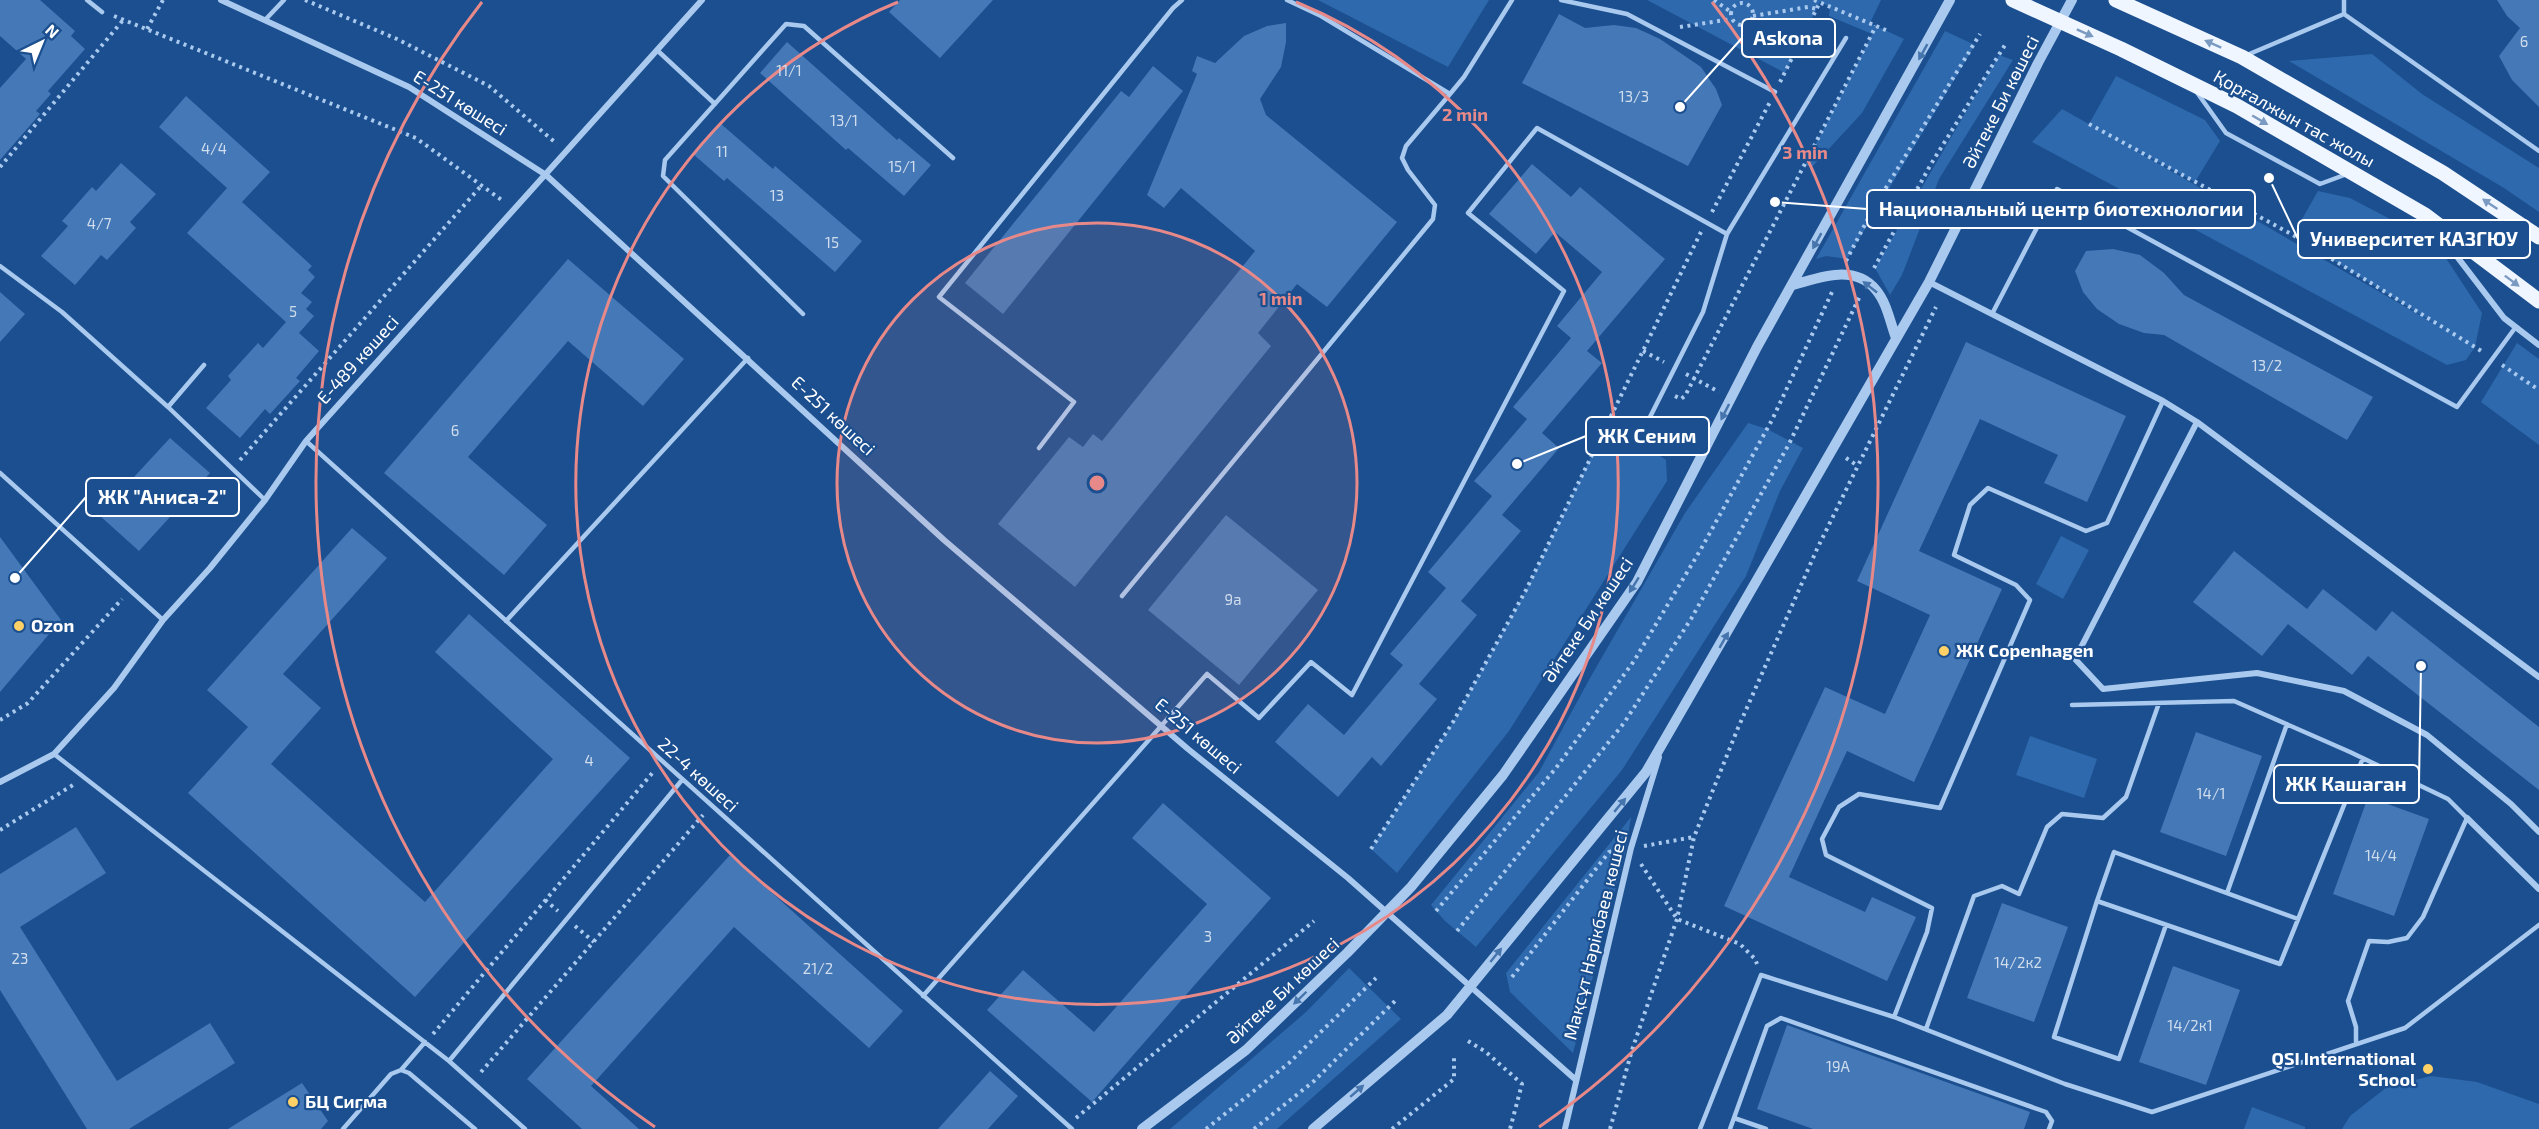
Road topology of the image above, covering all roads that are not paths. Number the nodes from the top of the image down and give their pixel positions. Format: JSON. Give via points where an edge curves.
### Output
{"nodes":[{"id":1,"x":87,"y":0,"type":"edge"},
{"id":2,"x":221,"y":0,"type":"edge"},
{"id":3,"x":285,"y":0,"type":"edge"},
{"id":4,"x":702,"y":0,"type":"edge"},
{"id":5,"x":1182,"y":0,"type":"edge"},
{"id":6,"x":1287,"y":0,"type":"edge"},
{"id":7,"x":1512,"y":0,"type":"edge"},
{"id":8,"x":1562,"y":0,"type":"edge"},
{"id":9,"x":1950,"y":0,"type":"edge"},
{"id":10,"x":2013,"y":0,"type":"edge"},
{"id":11,"x":2073,"y":0,"type":"edge"},
{"id":12,"x":2116,"y":0,"type":"edge"},
{"id":13,"x":2344,"y":0,"type":"edge"},
{"id":14,"x":102,"y":12,"type":"road end"},
{"id":15,"x":2344,"y":14,"type":"junction"},
{"id":16,"x":266,"y":19,"type":"junction"},
{"id":17,"x":2060,"y":22,"type":"junction"},
{"id":18,"x":1846,"y":38,"type":"dead end"},
{"id":19,"x":658,"y":51,"type":"junction"},
{"id":20,"x":2242,"y":57,"type":"junction"},
{"id":21,"x":2191,"y":84,"type":"junction"},
{"id":22,"x":1775,"y":92,"type":"road end"},
{"id":23,"x":1450,"y":94,"type":"junction"},
{"id":24,"x":715,"y":104,"type":"junction"},
{"id":25,"x":2539,"y":151,"type":"edge"},
{"id":26,"x":953,"y":158,"type":"dead end"},
{"id":27,"x":2351,"y":172,"type":"junction"},
{"id":28,"x":546,"y":175,"type":"junction"},
{"id":29,"x":2425,"y":215,"type":"junction"},
{"id":30,"x":1727,"y":234,"type":"junction"},
{"id":31,"x":2539,"y":237,"type":"edge"},
{"id":32,"x":0,"y":266,"type":"edge"},
{"id":33,"x":1929,"y":282,"type":"junction"},
{"id":34,"x":1793,"y":285,"type":"junction"},
{"id":35,"x":2539,"y":301,"type":"edge"},
{"id":36,"x":803,"y":314,"type":"dead end"},
{"id":37,"x":1992,"y":314,"type":"junction"},
{"id":38,"x":2515,"y":328,"type":"junction"},
{"id":39,"x":1896,"y":338,"type":"junction"},
{"id":40,"x":2539,"y":345,"type":"edge"},
{"id":41,"x":748,"y":358,"type":"junction"},
{"id":42,"x":204,"y":365,"type":"dead end"},
{"id":43,"x":2163,"y":401,"type":"junction"},
{"id":44,"x":168,"y":407,"type":"junction"},
{"id":45,"x":2197,"y":422,"type":"junction"},
{"id":46,"x":306,"y":441,"type":"junction"},
{"id":47,"x":1039,"y":448,"type":"dead end"},
{"id":48,"x":1706,"y":448,"type":"junction"},
{"id":49,"x":0,"y":473,"type":"edge"},
{"id":50,"x":265,"y":500,"type":"junction"},
{"id":51,"x":1122,"y":596,"type":"dead end"},
{"id":52,"x":163,"y":620,"type":"junction"},
{"id":53,"x":506,"y":621,"type":"junction"},
{"id":54,"x":2539,"y":677,"type":"edge"},
{"id":55,"x":2159,"y":703,"type":"junction"},
{"id":56,"x":2072,"y":705,"type":"dead end"},
{"id":57,"x":2287,"y":724,"type":"junction"},
{"id":58,"x":1162,"y":725,"type":"junction"},
{"id":59,"x":1661,"y":750,"type":"junction"},
{"id":60,"x":54,"y":754,"type":"junction"},
{"id":61,"x":2363,"y":758,"type":"junction"},
{"id":62,"x":682,"y":780,"type":"junction"},
{"id":63,"x":0,"y":782,"type":"edge"},
{"id":64,"x":2467,"y":818,"type":"junction"},
{"id":65,"x":2539,"y":832,"type":"edge"},
{"id":66,"x":2539,"y":889,"type":"edge"},
{"id":67,"x":2227,"y":893,"type":"junction"},
{"id":68,"x":2097,"y":901,"type":"junction"},
{"id":69,"x":1387,"y":914,"type":"junction"},
{"id":70,"x":2298,"y":919,"type":"junction"},
{"id":71,"x":2166,"y":925,"type":"junction"},
{"id":72,"x":2539,"y":925,"type":"edge"},
{"id":73,"x":1471,"y":987,"type":"junction"},
{"id":74,"x":923,"y":996,"type":"junction"},
{"id":75,"x":1894,"y":1017,"type":"junction"},
{"id":76,"x":1926,"y":1029,"type":"junction"},
{"id":77,"x":425,"y":1042,"type":"junction"},
{"id":78,"x":2356,"y":1044,"type":"junction"},
{"id":79,"x":449,"y":1061,"type":"junction"},
{"id":80,"x":400,"y":1070,"type":"junction"},
{"id":81,"x":1576,"y":1080,"type":"junction"},
{"id":82,"x":1734,"y":1118,"type":"junction"},
{"id":83,"x":1070,"y":1127,"type":"edge"},
{"id":84,"x":343,"y":1129,"type":"edge"},
{"id":85,"x":475,"y":1129,"type":"edge"},
{"id":86,"x":525,"y":1129,"type":"edge"},
{"id":87,"x":1142,"y":1129,"type":"edge"},
{"id":88,"x":1313,"y":1129,"type":"edge"},
{"id":89,"x":1565,"y":1129,"type":"edge"},
{"id":90,"x":1700,"y":1129,"type":"edge"},
{"id":91,"x":1730,"y":1129,"type":"edge"},
{"id":92,"x":1766,"y":1129,"type":"edge"},
{"id":93,"x":2049,"y":1129,"type":"edge"}],
"edges":[{"from":1,"to":14,"type":"lane"},
{"from":2,"to":16,"type":"street","name":"Е-251 көшесі"},
{"from":3,"to":16,"type":"lane"},
{"from":4,"to":19,"type":"street","name":"Е-489 көшесі"},
{"from":5,"to":47,"type":"lane","via":[[939,297],[1074,402]]},
{"from":6,"to":23,"type":"lane","via":[[1321,16]]},
{"from":7,"to":23,"type":"lane"},
{"from":8,"to":22,"type":"lane","via":[[1627,14]]},
{"from":9,"to":34,"type":"street","name":"Әйтеке Би көшесі","one_way":true},
{"from":10,"to":17,"type":"main road","name":"Қорғалжын тас жолы"},
{"from":11,"to":17,"type":"street","name":"Әйтеке Би көшесі"},
{"from":20,"to":12,"type":"main road","name":"Қорғалжын тас жолы","one_way":true},
{"from":13,"to":15,"type":"lane"},
{"from":15,"to":20,"type":"lane"},
{"from":15,"to":25,"type":"lane"},
{"from":16,"to":28,"type":"street","name":"Е-251 көшесі","via":[[410,87]]},
{"from":17,"to":21,"type":"main road","name":"Қорғалжын тас жолы","one_way":true},
{"from":17,"to":33,"type":"street","name":"Әйтеке Би көшесі"},
{"from":18,"to":30,"type":"lane"},
{"from":19,"to":24,"type":"lane"},
{"from":19,"to":28,"type":"street","name":"Е-489 көшесі"},
{"from":31,"to":20,"type":"main road","name":"Қорғалжын тас жолы","one_way":true,"via":[[2443,172]]},
{"from":21,"to":27,"type":"main road","name":"Қорғалжын тас жолы","one_way":true},
{"from":21,"to":27,"type":"lane","via":[[2226,133],[2320,184]]},
{"from":23,"to":51,"type":"lane","via":[[1406,146],[1402,158],[1435,205],[1433,219]]},
{"from":24,"to":26,"type":"lane","via":[[786,24],[804,26]]},
{"from":24,"to":36,"type":"lane","via":[[665,160],[663,177]]},
{"from":27,"to":29,"type":"main road","name":"Қорғалжын тас жолы"},
{"from":28,"to":41,"type":"street","name":"Е-251 көшесі"},
{"from":28,"to":46,"type":"street","name":"Е-489 көшесі"},
{"from":29,"to":35,"type":"main road","name":"Қорғалжын тас жолы","one_way":true},
{"from":29,"to":38,"type":"street"},
{"from":30,"to":48,"type":"lane","via":[[1703,312],[1650,417]]},
{"from":30,"to":58,"type":"lane","via":[[1537,128],[1468,213],[1564,291],[1352,694],[1311,662],[1259,718],[1207,674]]},
{"from":32,"to":44,"type":"lane","via":[[62,312]]},
{"from":33,"to":37,"type":"street"},
{"from":33,"to":39,"type":"street","name":"Әйтеке Би көшесі"},
{"from":39,"to":34,"type":"street","one_way":true,"via":[[1885,306],[1866,282],[1839,274]]},
{"from":34,"to":48,"type":"street","name":"Әйтеке Би көшесі","one_way":true},
{"from":37,"to":38,"type":"lane","via":[[2057,189],[2457,406]]},
{"from":37,"to":43,"type":"street"},
{"from":38,"to":40,"type":"street"},
{"from":59,"to":39,"type":"street","name":"Әйтеке Би көшесі","one_way":true},
{"from":41,"to":53,"type":"lane"},
{"from":41,"to":58,"type":"street","name":"Е-251 көшесі","via":[[944,540]]},
{"from":42,"to":44,"type":"lane"},
{"from":43,"to":45,"type":"street"},
{"from":43,"to":75,"type":"lane","via":[[2107,523],[2086,531],[1988,488],[1970,505],[1954,555],[2016,585],[2030,600],[1940,808],[1859,794],[1839,807],[1822,839],[1826,855],[1932,908],[1928,932]]},
{"from":44,"to":50,"type":"lane"},
{"from":45,"to":54,"type":"street"},
{"from":45,"to":65,"type":"street","via":[[2075,659],[2103,689],[2257,672],[2344,691],[2427,735]]},
{"from":46,"to":50,"type":"street","name":"Е-489 көшесі"},
{"from":46,"to":53,"type":"lane","name":"22-4 көшесі"},
{"from":48,"to":69,"type":"street","name":"Әйтеке Би көшесі","one_way":true,"via":[[1637,582],[1503,775]]},
{"from":49,"to":52,"type":"lane"},
{"from":50,"to":52,"type":"street","name":"Е-489 көшесі"},
{"from":52,"to":60,"type":"street","name":"Е-489 көшесі","via":[[114,688]]},
{"from":53,"to":62,"type":"lane","name":"22-4 көшесі"},
{"from":55,"to":56,"type":"lane"},
{"from":55,"to":57,"type":"lane","via":[[2234,701]]},
{"from":55,"to":76,"type":"lane","via":[[2126,797],[2103,818],[2062,814],[2047,827],[2019,894],[2002,886],[1974,896]]},
{"from":57,"to":61,"type":"lane"},
{"from":57,"to":67,"type":"lane"},
{"from":58,"to":69,"type":"street","name":"Е-251 көшесі"},
{"from":58,"to":74,"type":"lane"},
{"from":73,"to":59,"type":"street","name":"Әйтеке Би көшесі","one_way":true},
{"from":59,"to":81,"type":"street","name":"Мақсұт Нәрікбаев көшесі","via":[[1631,848]]},
{"from":60,"to":63,"type":"street"},
{"from":60,"to":77,"type":"lane"},
{"from":61,"to":64,"type":"lane","via":[[2448,799]]},
{"from":61,"to":70,"type":"lane"},
{"from":62,"to":74,"type":"lane","name":"22-4 көшесі"},
{"from":62,"to":79,"type":"lane"},
{"from":64,"to":66,"type":"street"},
{"from":64,"to":78,"type":"lane","via":[[2423,917],[2407,938],[2369,941],[2348,1001],[2356,1027]]},
{"from":67,"to":68,"type":"lane","via":[[2114,852]]},
{"from":67,"to":70,"type":"lane"},
{"from":68,"to":71,"type":"lane"},
{"from":68,"to":71,"type":"lane","via":[[2054,1037],[2119,1059]]},
{"from":69,"to":73,"type":"street","name":"Е-251 көшесі"},
{"from":69,"to":87,"type":"street","name":"Әйтеке Би көшесі","one_way":true,"via":[[1246,1050]]},
{"from":70,"to":71,"type":"lane","via":[[2280,964]]},
{"from":72,"to":78,"type":"lane","via":[[2406,1028]]},
{"from":73,"to":81,"type":"street","name":"Е-251 көшесі"},
{"from":88,"to":73,"type":"street","name":"Әйтеке Би көшесі","one_way":true,"via":[[1447,1015]]},
{"from":74,"to":83,"type":"lane","name":"22-4 көшесі"},
{"from":75,"to":76,"type":"lane"},
{"from":75,"to":90,"type":"lane","via":[[1761,975]]},
{"from":76,"to":78,"type":"lane","via":[[2065,1084],[2152,1112]]},
{"from":77,"to":79,"type":"lane"},
{"from":77,"to":80,"type":"lane"},
{"from":79,"to":86,"type":"lane"},
{"from":80,"to":84,"type":"lane","via":[[391,1074]]},
{"from":80,"to":85,"type":"lane","via":[[409,1073]]},
{"from":81,"to":89,"type":"street","name":"Мақсұт Нәрікбаев көшесі"},
{"from":82,"to":91,"type":"lane"},
{"from":82,"to":92,"type":"lane"},
{"from":82,"to":93,"type":"lane","via":[[1767,1026],[1781,1018],[2046,1112],[2052,1121]]}]}
